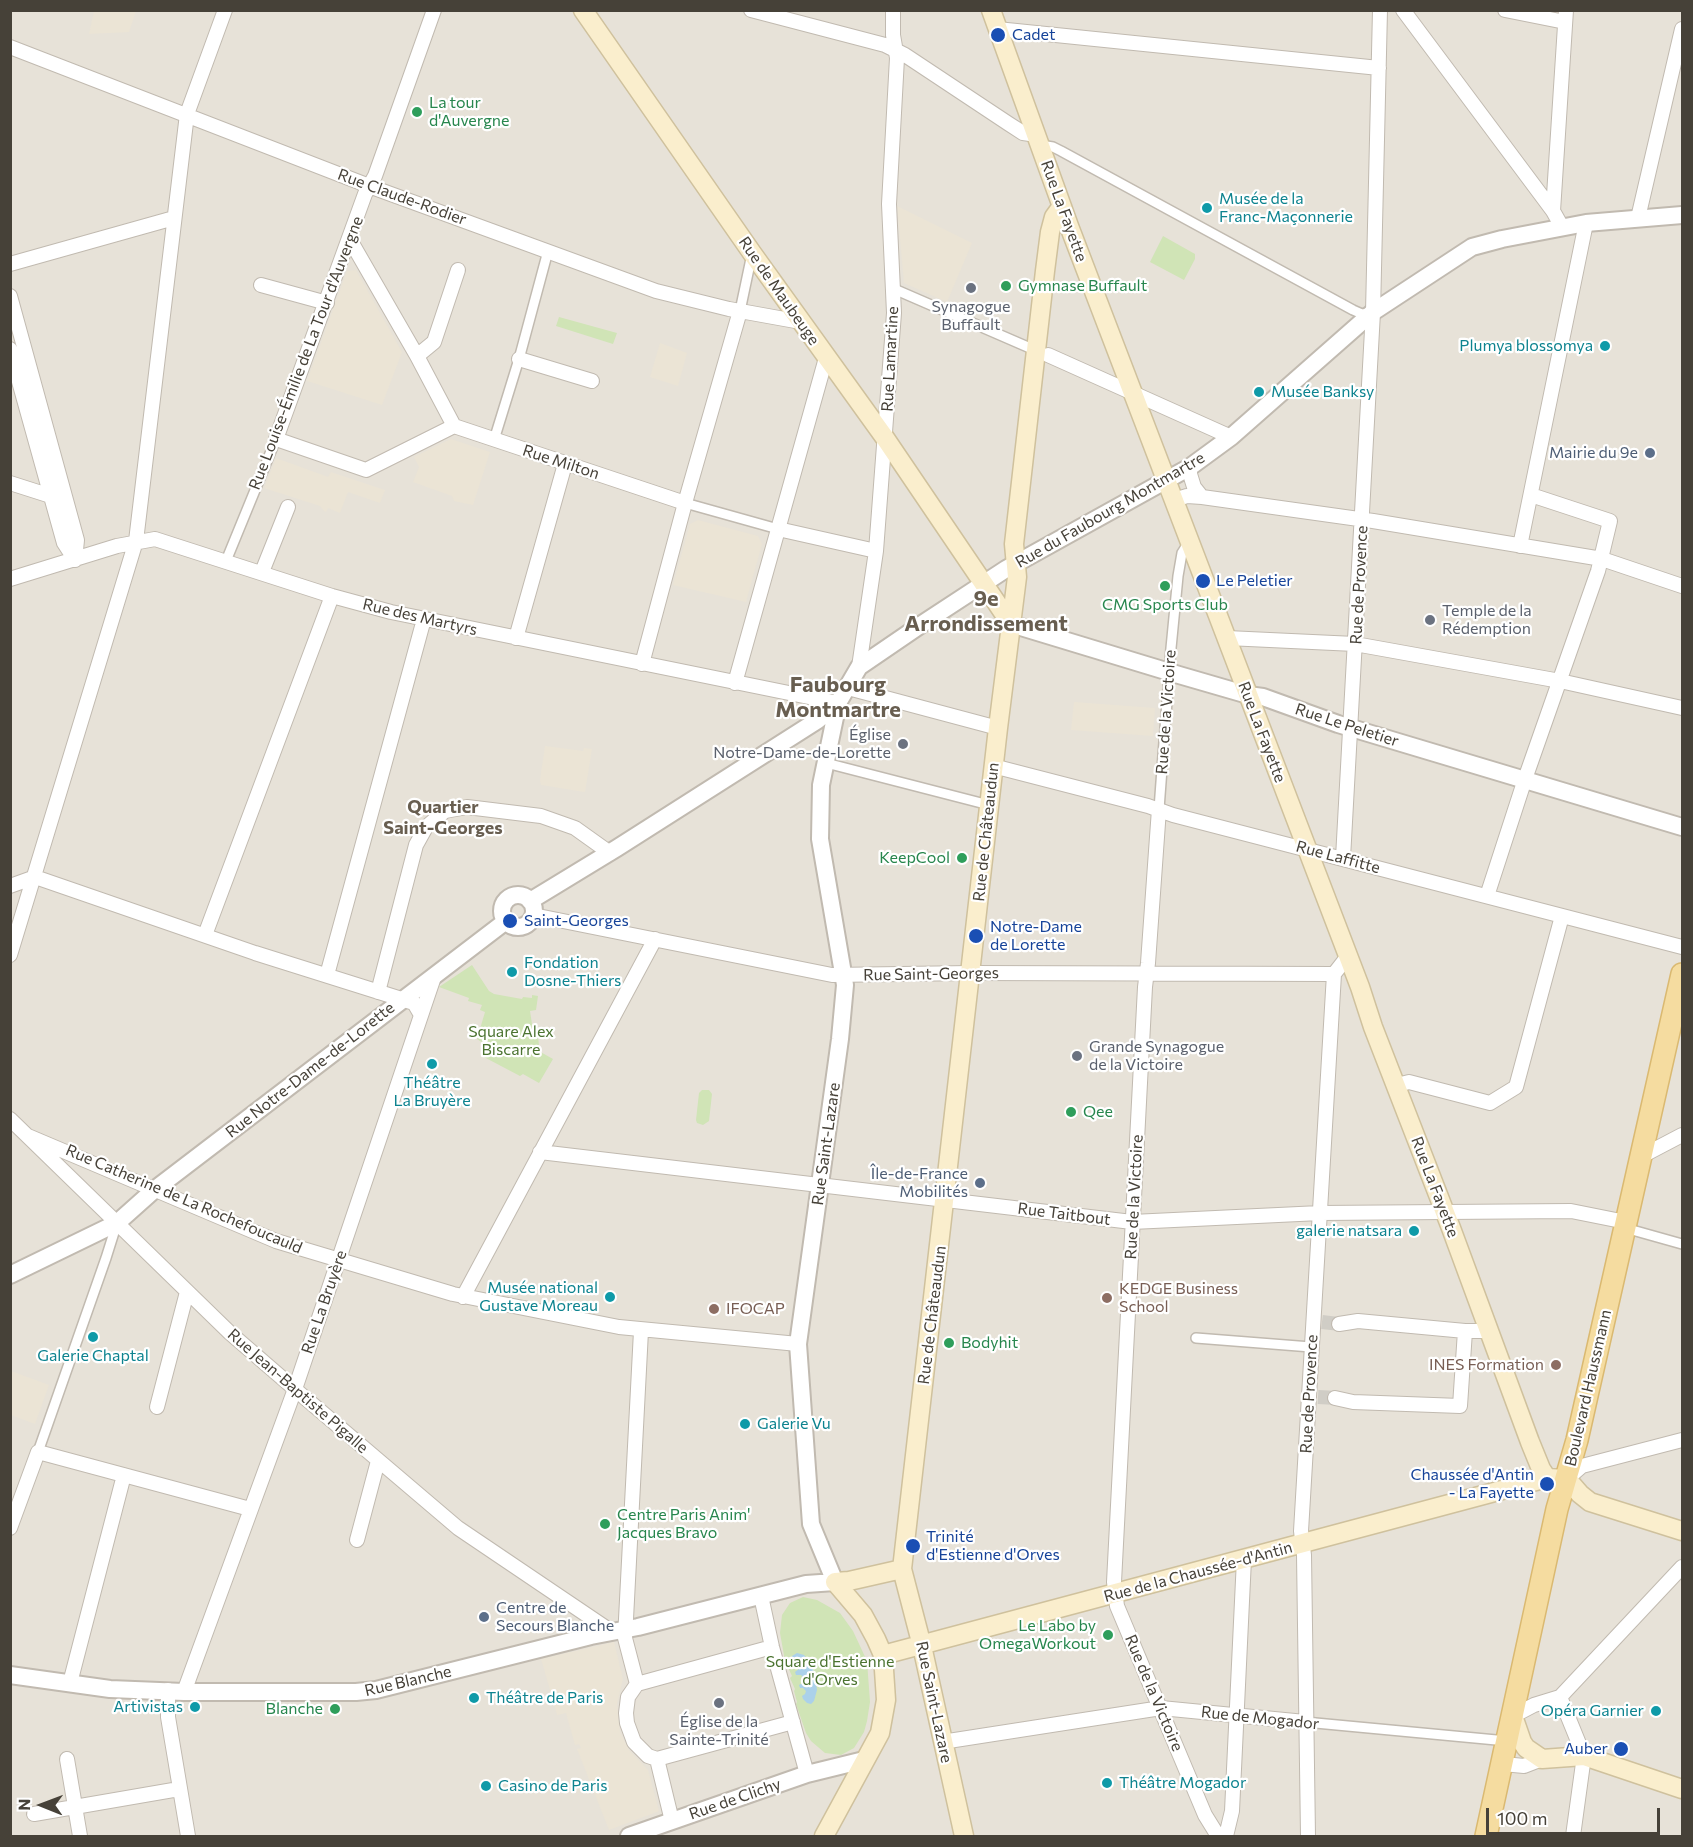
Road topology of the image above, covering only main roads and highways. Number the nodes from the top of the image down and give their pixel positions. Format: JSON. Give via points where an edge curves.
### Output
{"nodes":[{"id":1,"x":583,"y":10,"type":"edge"},
{"id":2,"x":993,"y":16,"type":"edge"},
{"id":3,"x":1062,"y":206,"type":"junction"},
{"id":4,"x":1006,"y":617,"type":"junction"},
{"id":5,"x":1683,"y":974,"type":"edge"},
{"id":6,"x":1557,"y":1478,"type":"junction"},
{"id":7,"x":1683,"y":1531,"type":"edge"},
{"id":8,"x":902,"y":1569,"type":"junction"},
{"id":9,"x":922,"y":1646,"type":"junction"},
{"id":10,"x":883,"y":1655,"type":"junction"},
{"id":11,"x":1513,"y":1716,"type":"junction"},
{"id":12,"x":1683,"y":1789,"type":"edge"},
{"id":13,"x":824,"y":1836,"type":"edge"},
{"id":14,"x":964,"y":1836,"type":"edge"},
{"id":15,"x":1486,"y":1836,"type":"edge"}],
"edges":[{"from":1,"to":4,"type":"main road","name":"Rue de Maubeuge","via":[[885,438]]},
{"from":2,"to":3,"type":"main road","name":"Rue La Fayette"},
{"from":3,"to":4,"type":"main road","name":"Rue de Châteaudun","via":[[1050,232],[1042,353],[1014,544],[1017,577]]},
{"from":3,"to":6,"type":"main road","name":"Rue La Fayette","via":[[1534,1454]]},
{"from":4,"to":8,"type":"main road","name":"Rue de Châteaudun","via":[[998,728]]},
{"from":5,"to":6,"type":"main road","name":"Boulevard Haussmann","via":[[1626,1225]]},
{"from":6,"to":7,"type":"main road","name":"Rue La Fayette","via":[[1590,1502]]},
{"from":6,"to":9,"type":"main road","name":"Rue de la Chaussée-d'Antin"},
{"from":6,"to":11,"type":"main road","name":"Boulevard Haussmann","via":[[1557,1509]]},
{"from":8,"to":9,"type":"main road","name":"Rue Saint-Lazare"},
{"from":8,"to":10,"type":"main road","via":[[835,1582],[863,1615]]},
{"from":9,"to":10,"type":"main road","name":"Rue de la Chaussée-d'Antin"},
{"from":9,"to":14,"type":"main road","name":"Rue Saint-Lazare"},
{"from":10,"to":13,"type":"main road","via":[[886,1700],[880,1732]]},
{"from":11,"to":12,"type":"main road","via":[[1522,1742],[1542,1760],[1584,1756]]},
{"from":11,"to":15,"type":"main road","name":"Boulevard Haussmann"}]}
